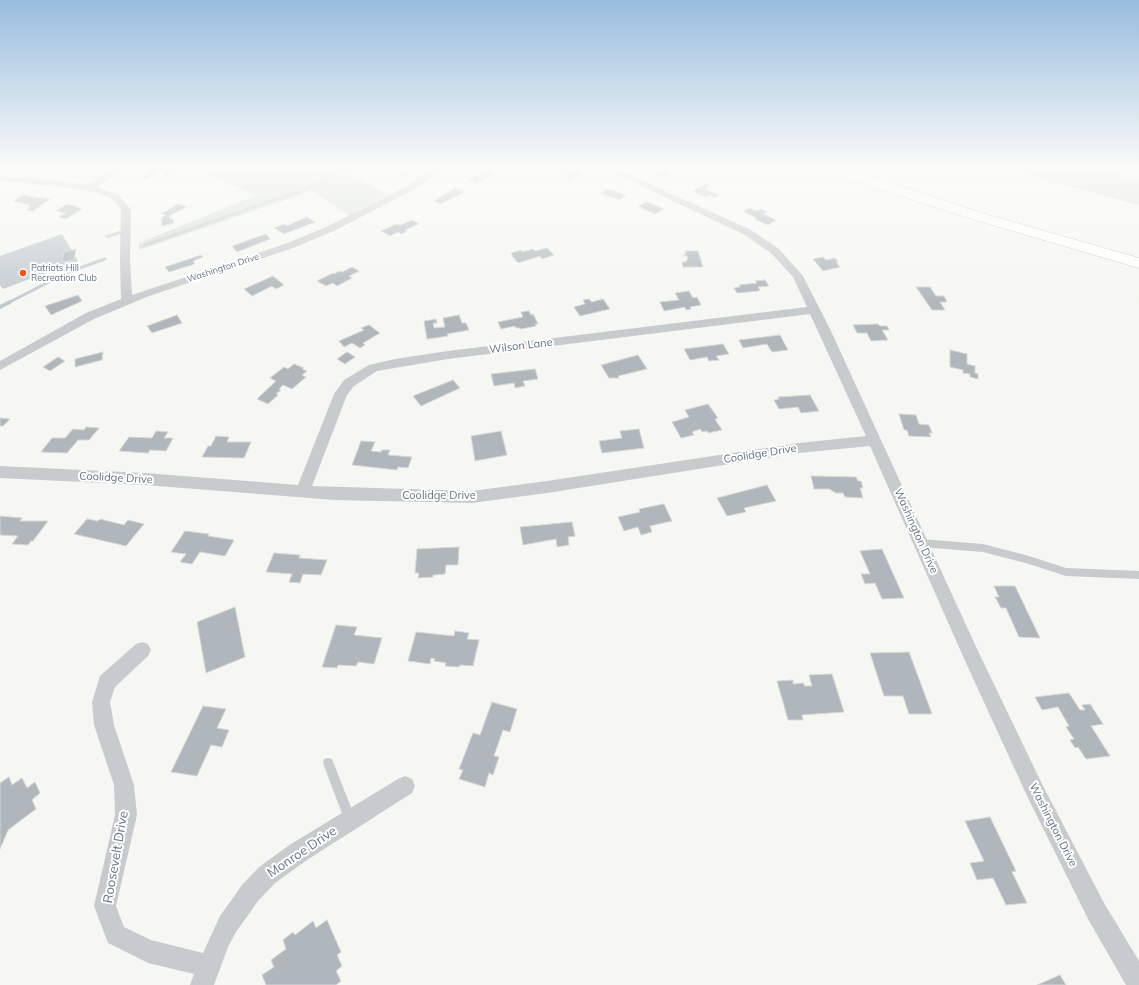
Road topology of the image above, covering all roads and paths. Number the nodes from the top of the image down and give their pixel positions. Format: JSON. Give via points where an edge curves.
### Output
{"nodes":[{"id":1,"x":126,"y":213,"type":"edge"},
{"id":2,"x":361,"y":213,"type":"edge"},
{"id":3,"x":706,"y":213,"type":"edge"},
{"id":4,"x":967,"y":213,"type":"edge"},
{"id":5,"x":997,"y":213,"type":"edge"},
{"id":6,"x":126,"y":231,"type":"junction"},
{"id":7,"x":107,"y":236,"type":"dead end"},
{"id":8,"x":1139,"y":253,"type":"edge"},
{"id":9,"x":1139,"y":263,"type":"edge"},
{"id":10,"x":127,"y":301,"type":"junction"},
{"id":11,"x":814,"y":310,"type":"junction"},
{"id":12,"x":0,"y":366,"type":"edge"},
{"id":13,"x":875,"y":440,"type":"junction"},
{"id":14,"x":0,"y":472,"type":"edge"},
{"id":15,"x":303,"y":491,"type":"junction"},
{"id":16,"x":922,"y":543,"type":"junction"},
{"id":17,"x":1139,"y":575,"type":"edge"},
{"id":18,"x":142,"y":650,"type":"dead end"},
{"id":19,"x":328,"y":763,"type":"dead end"},
{"id":20,"x":405,"y":786,"type":"dead end"},
{"id":21,"x":350,"y":821,"type":"junction"},
{"id":22,"x":206,"y":975,"type":"edge"},
{"id":23,"x":1139,"y":984,"type":"edge"}],
"edges":[{"from":1,"to":6,"type":"street"},
{"from":2,"to":10,"type":"street","name":"Washington Drive","via":[[330,229],[260,256]]},
{"from":3,"to":11,"type":"street","name":"Washington Drive","via":[[757,238],[775,251],[791,267],[808,293]]},
{"from":4,"to":9,"type":"highway"},
{"from":5,"to":8,"type":"highway"},
{"from":6,"to":7,"type":"lane"},
{"from":6,"to":10,"type":"street"},
{"from":10,"to":12,"type":"street","name":"Washington Drive","via":[[90,316]]},
{"from":11,"to":13,"type":"street","name":"Washington Drive"},
{"from":11,"to":15,"type":"street","name":"Wilson Lane","via":[[456,354],[373,368],[349,383],[342,394]]},
{"from":13,"to":15,"type":"street","name":"Coolidge Drive","via":[[799,448],[472,497]]},
{"from":13,"to":16,"type":"street","name":"Washington Drive"},
{"from":14,"to":15,"type":"street","name":"Coolidge Drive","via":[[145,479]]},
{"from":16,"to":17,"type":"lane","via":[[983,548],[1066,572]]},
{"from":16,"to":23,"type":"street","name":"Washington Drive","via":[[1035,791],[1096,911]]},
{"from":18,"to":22,"type":"street","name":"Roosevelt Drive","via":[[107,682],[101,702],[104,725],[124,785],[126,815],[106,906],[116,935]]},
{"from":19,"to":21,"type":"lane"},
{"from":20,"to":21,"type":"street","name":"Monroe Drive"},
{"from":21,"to":22,"type":"street","name":"Monroe Drive","via":[[267,875],[236,911],[218,941]]}]}
